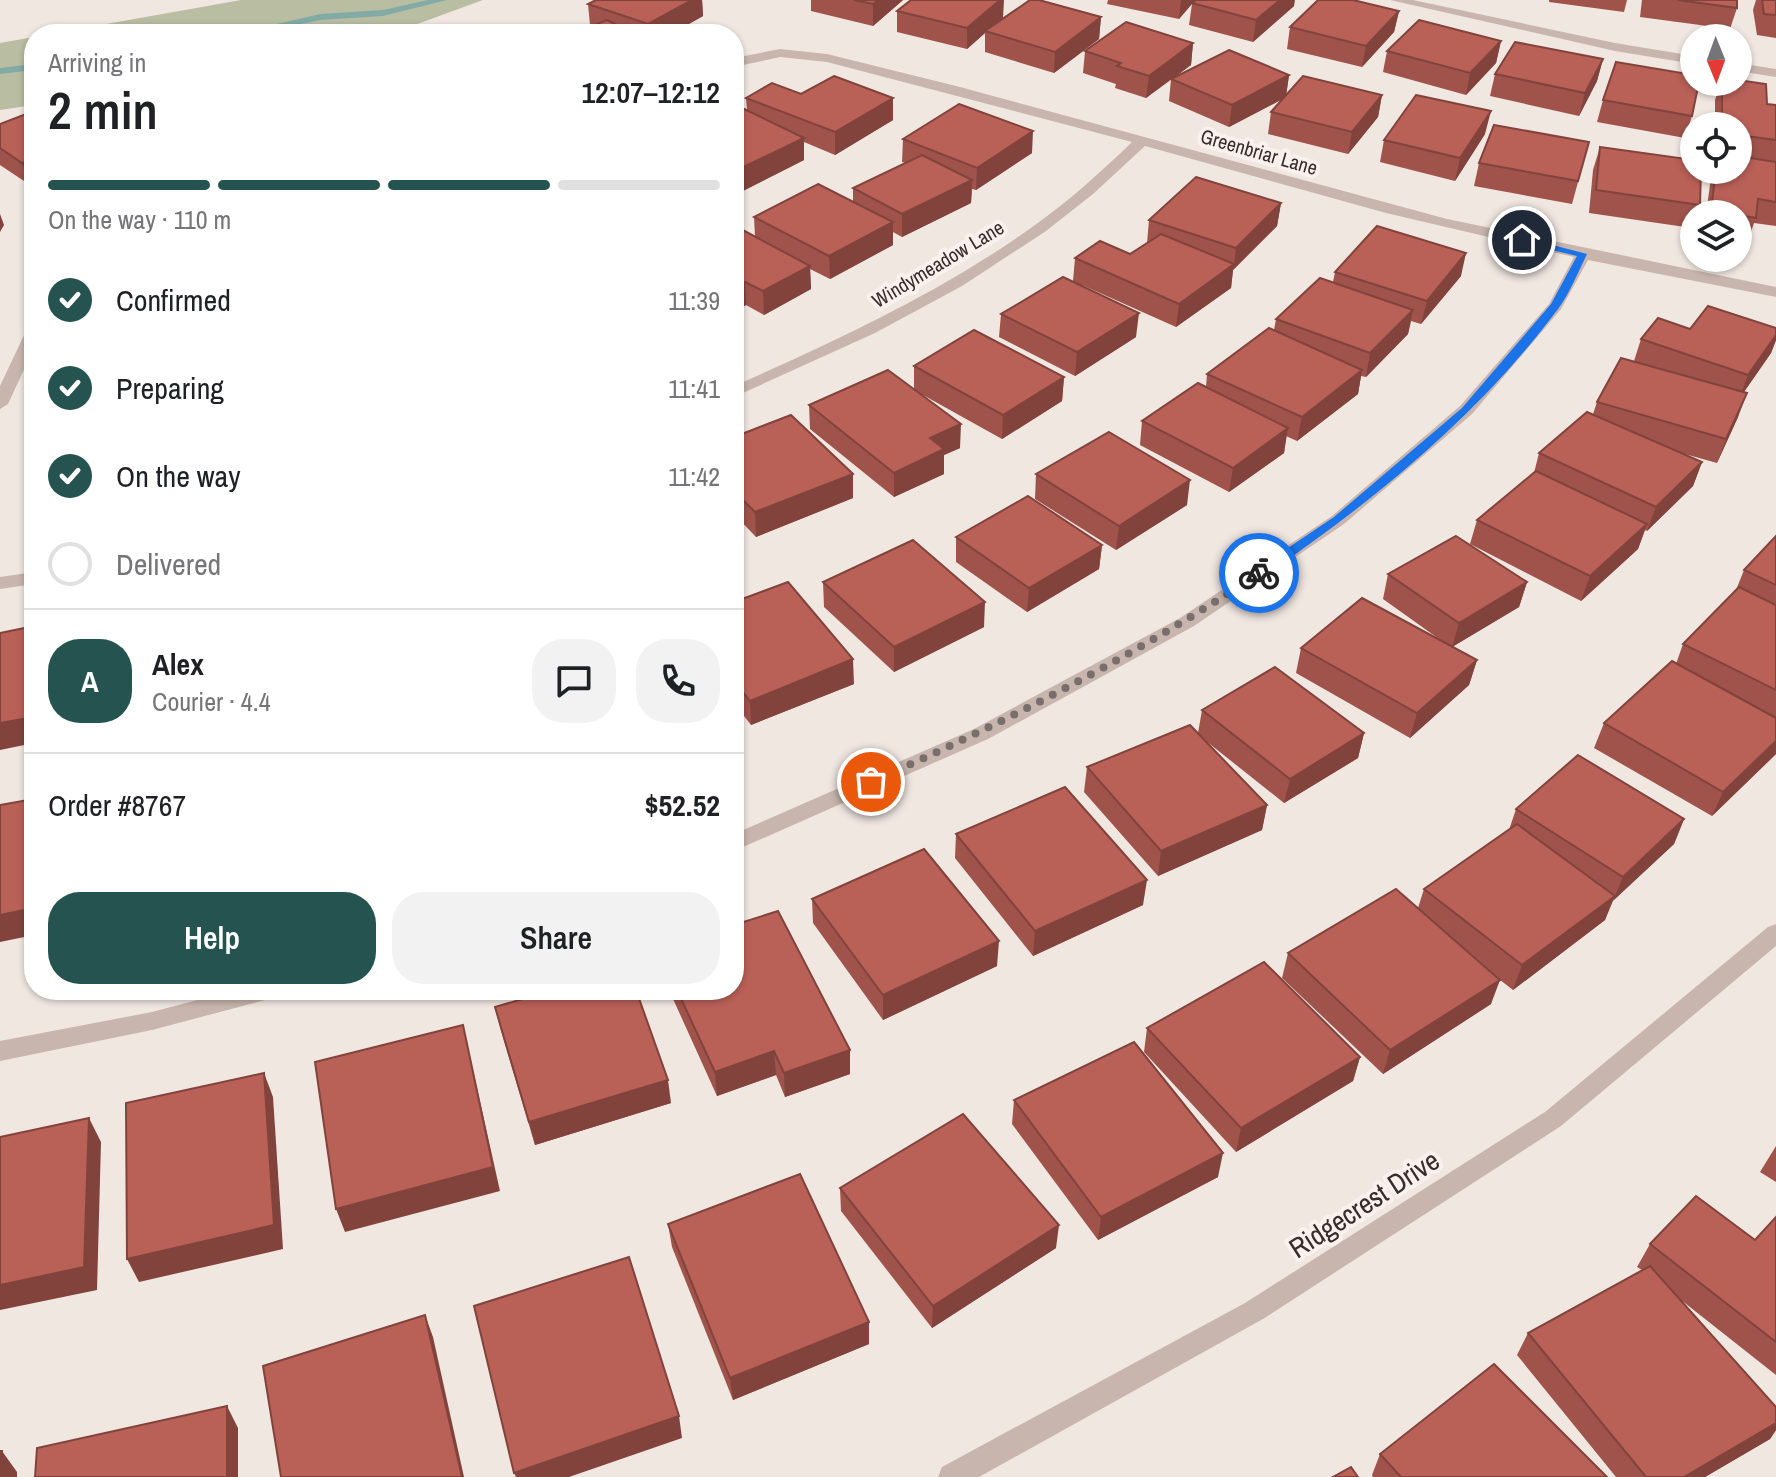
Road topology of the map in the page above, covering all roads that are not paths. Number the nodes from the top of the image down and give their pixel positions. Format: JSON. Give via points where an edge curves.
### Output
{"nodes":[{"id":1,"x":1396,"y":0,"type":"edge"},
{"id":2,"x":1680,"y":58,"type":"edge"},
{"id":3,"x":744,"y":60,"type":"edge"},
{"id":4,"x":1752,"y":69,"type":"edge"},
{"id":5,"x":1776,"y":73,"type":"edge"},
{"id":6,"x":1143,"y":140,"type":"junction"},
{"id":7,"x":1583,"y":254,"type":"junction"},
{"id":8,"x":1776,"y":292,"type":"edge"},
{"id":9,"x":24,"y":352,"type":"edge"},
{"id":10,"x":744,"y":388,"type":"edge"},
{"id":11,"x":0,"y":404,"type":"edge"},
{"id":12,"x":24,"y":579,"type":"edge"},
{"id":13,"x":0,"y":583,"type":"edge"},
{"id":14,"x":744,"y":839,"type":"edge"},
{"id":15,"x":1776,"y":933,"type":"edge"},
{"id":16,"x":231,"y":1000,"type":"edge"},
{"id":17,"x":0,"y":1051,"type":"edge"},
{"id":18,"x":952,"y":1477,"type":"edge"}],
"edges":[{"from":1,"to":2,"type":"street"},
{"from":3,"to":6,"type":"street","name":"Greenbriar Lane","via":[[772,52],[827,58]]},
{"from":4,"to":5,"type":"street"},
{"from":6,"to":7,"type":"street","name":"Greenbriar Lane","via":[[1340,196]]},
{"from":6,"to":10,"type":"street","name":"Windymeadow Lane","via":[[1079,199],[980,268],[855,338]]},
{"from":7,"to":8,"type":"street","name":"Greenbriar Lane"},
{"from":7,"to":14,"type":"street","via":[[1556,306],[1466,410],[1338,520],[1187,622],[981,734]]},
{"from":9,"to":11,"type":"street"},
{"from":12,"to":13,"type":"street"},
{"from":15,"to":18,"type":"street","name":"Ridgecrest Drive","via":[[1553,1119],[1254,1311]]},
{"from":16,"to":17,"type":"street"}]}
